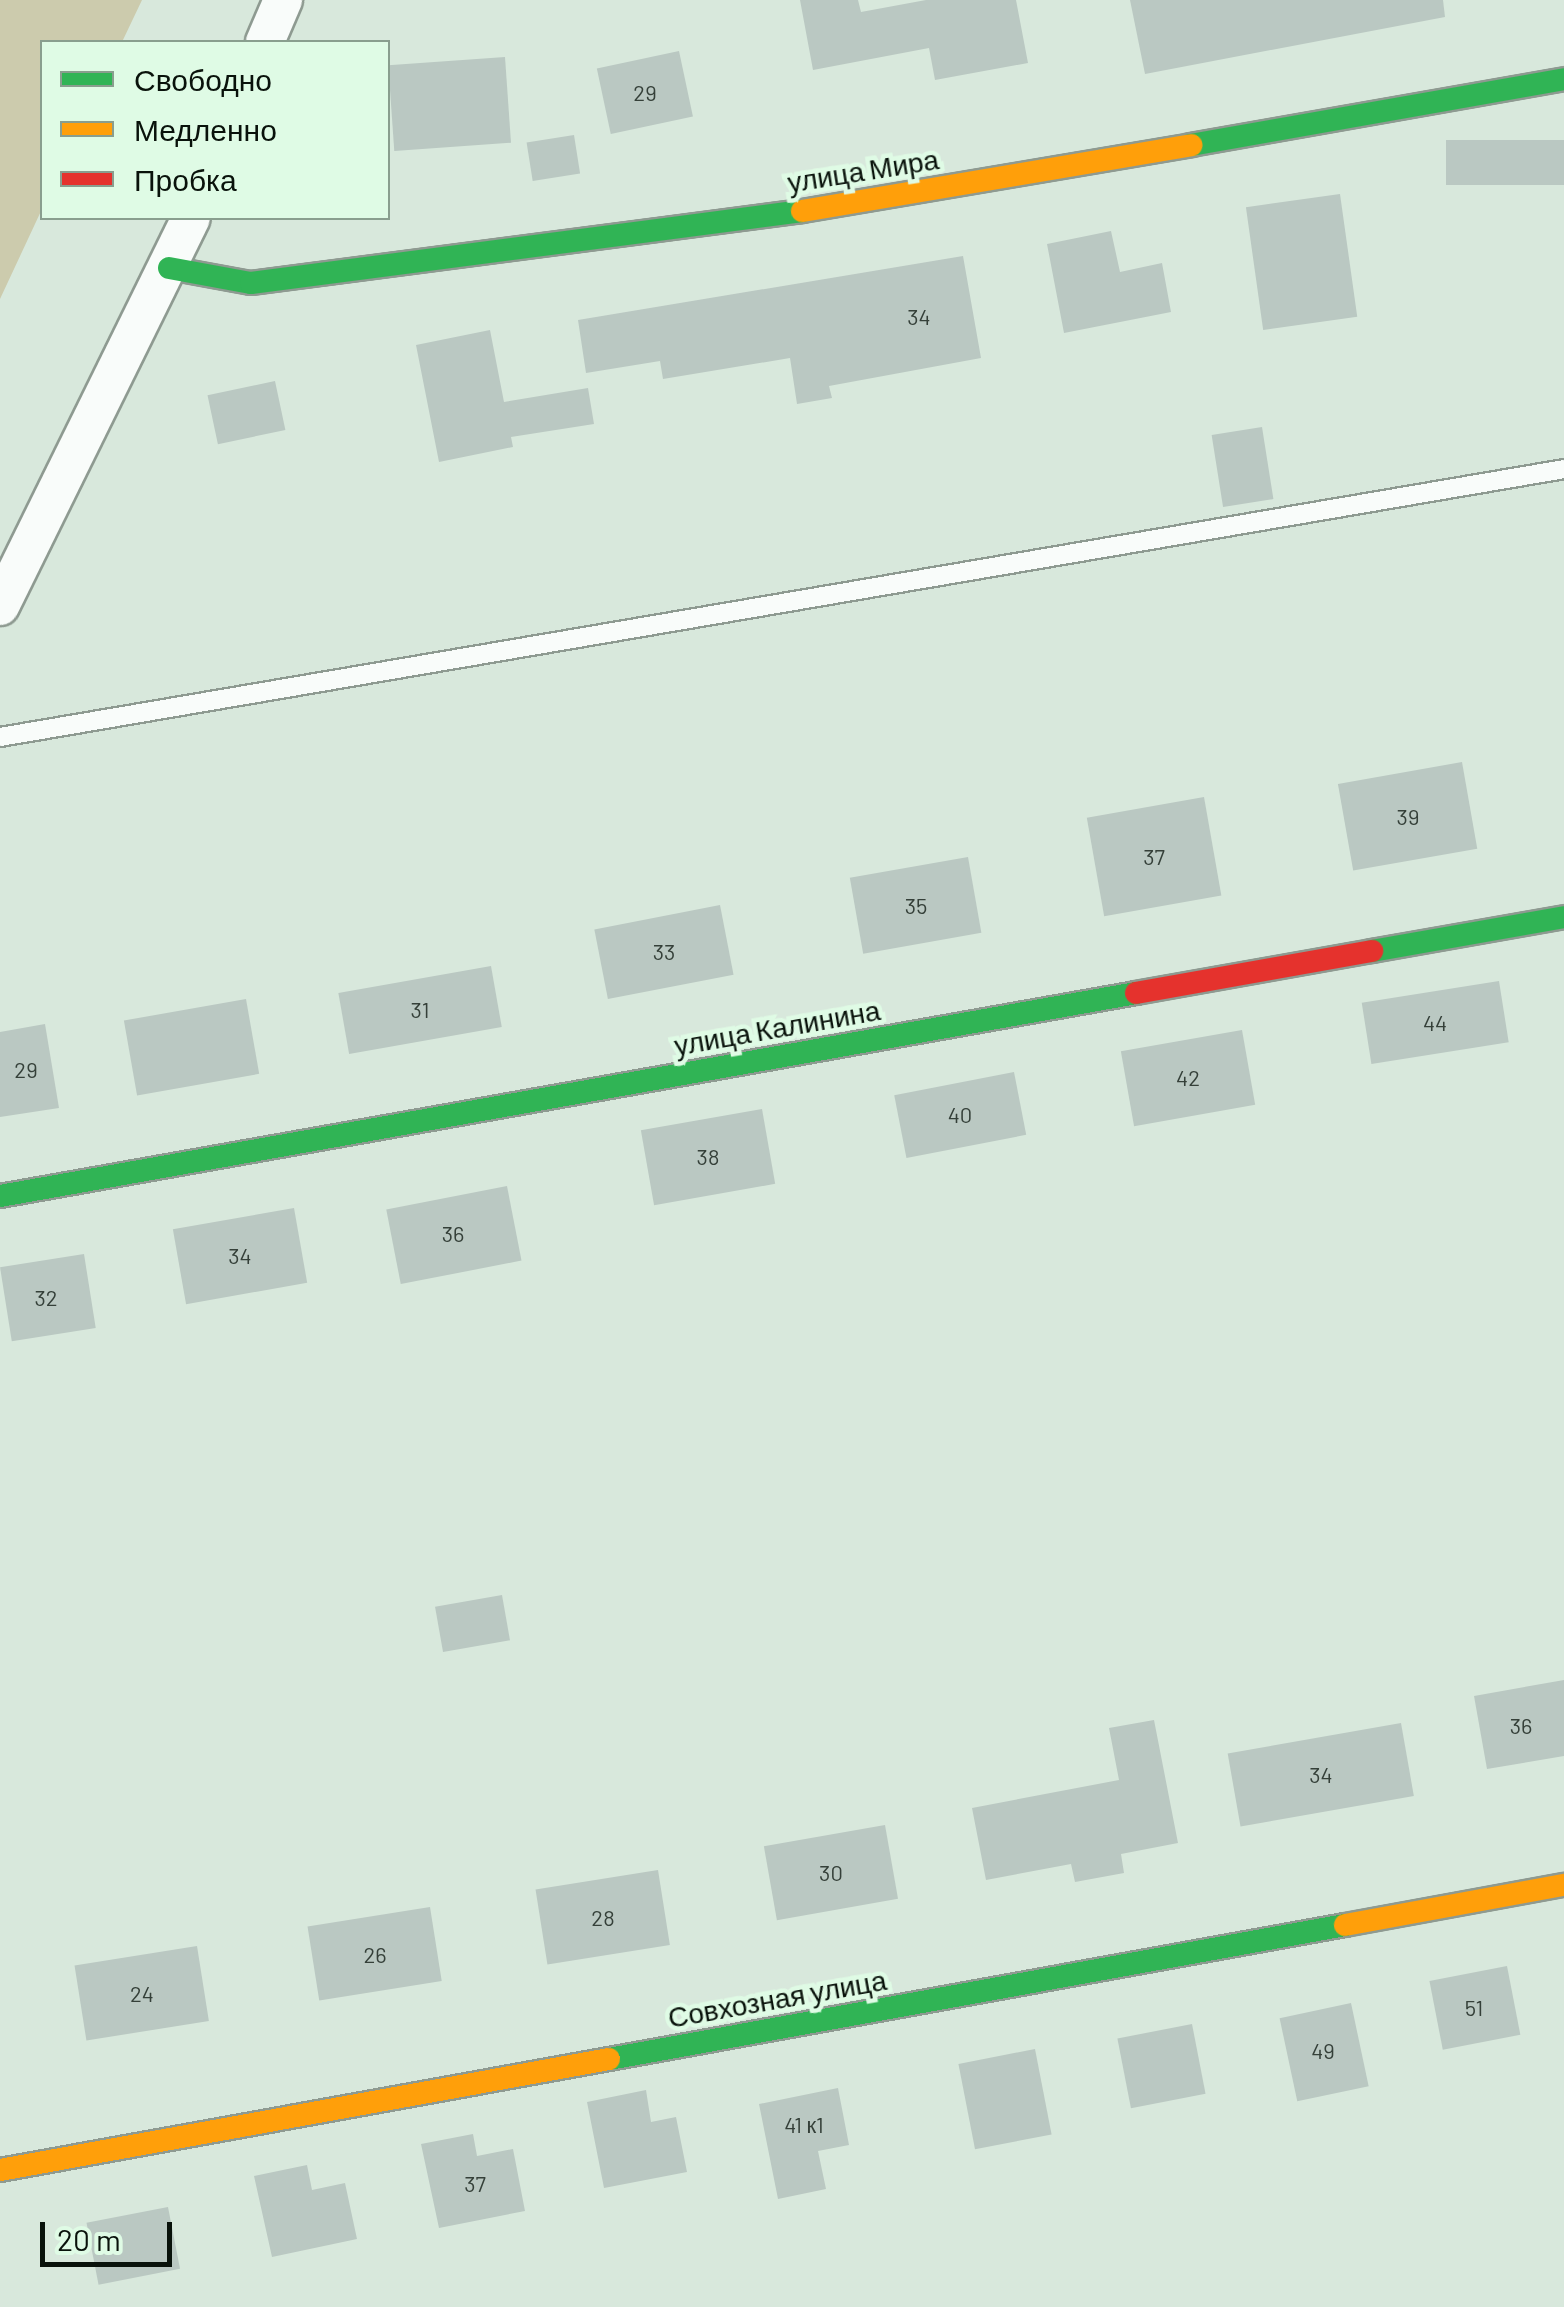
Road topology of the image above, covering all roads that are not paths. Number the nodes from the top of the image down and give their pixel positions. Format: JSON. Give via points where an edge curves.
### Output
{"nodes":[{"id":1,"x":283,"y":0,"type":"edge"},
{"id":2,"x":266,"y":40,"type":"edge"},
{"id":3,"x":1564,"y":78,"type":"edge"},
{"id":4,"x":190,"y":220,"type":"edge"},
{"id":5,"x":169,"y":268,"type":"junction"},
{"id":6,"x":1564,"y":469,"type":"edge"},
{"id":7,"x":0,"y":606,"type":"edge"},
{"id":8,"x":0,"y":737,"type":"edge"},
{"id":9,"x":1564,"y":917,"type":"edge"},
{"id":10,"x":0,"y":1196,"type":"edge"},
{"id":11,"x":1564,"y":1885,"type":"edge"},
{"id":12,"x":0,"y":2170,"type":"edge"}],
"edges":[{"from":1,"to":2,"type":"street"},
{"from":3,"to":5,"type":"street","name":"улица Мира","via":[[884,199],[428,264],[251,283]]},
{"from":4,"to":5,"type":"street"},
{"from":5,"to":7,"type":"street"},
{"from":6,"to":8,"type":"lane"},
{"from":9,"to":10,"type":"street","name":"улица Калинина"},
{"from":11,"to":12,"type":"street","name":"Совхозная улица"}]}
